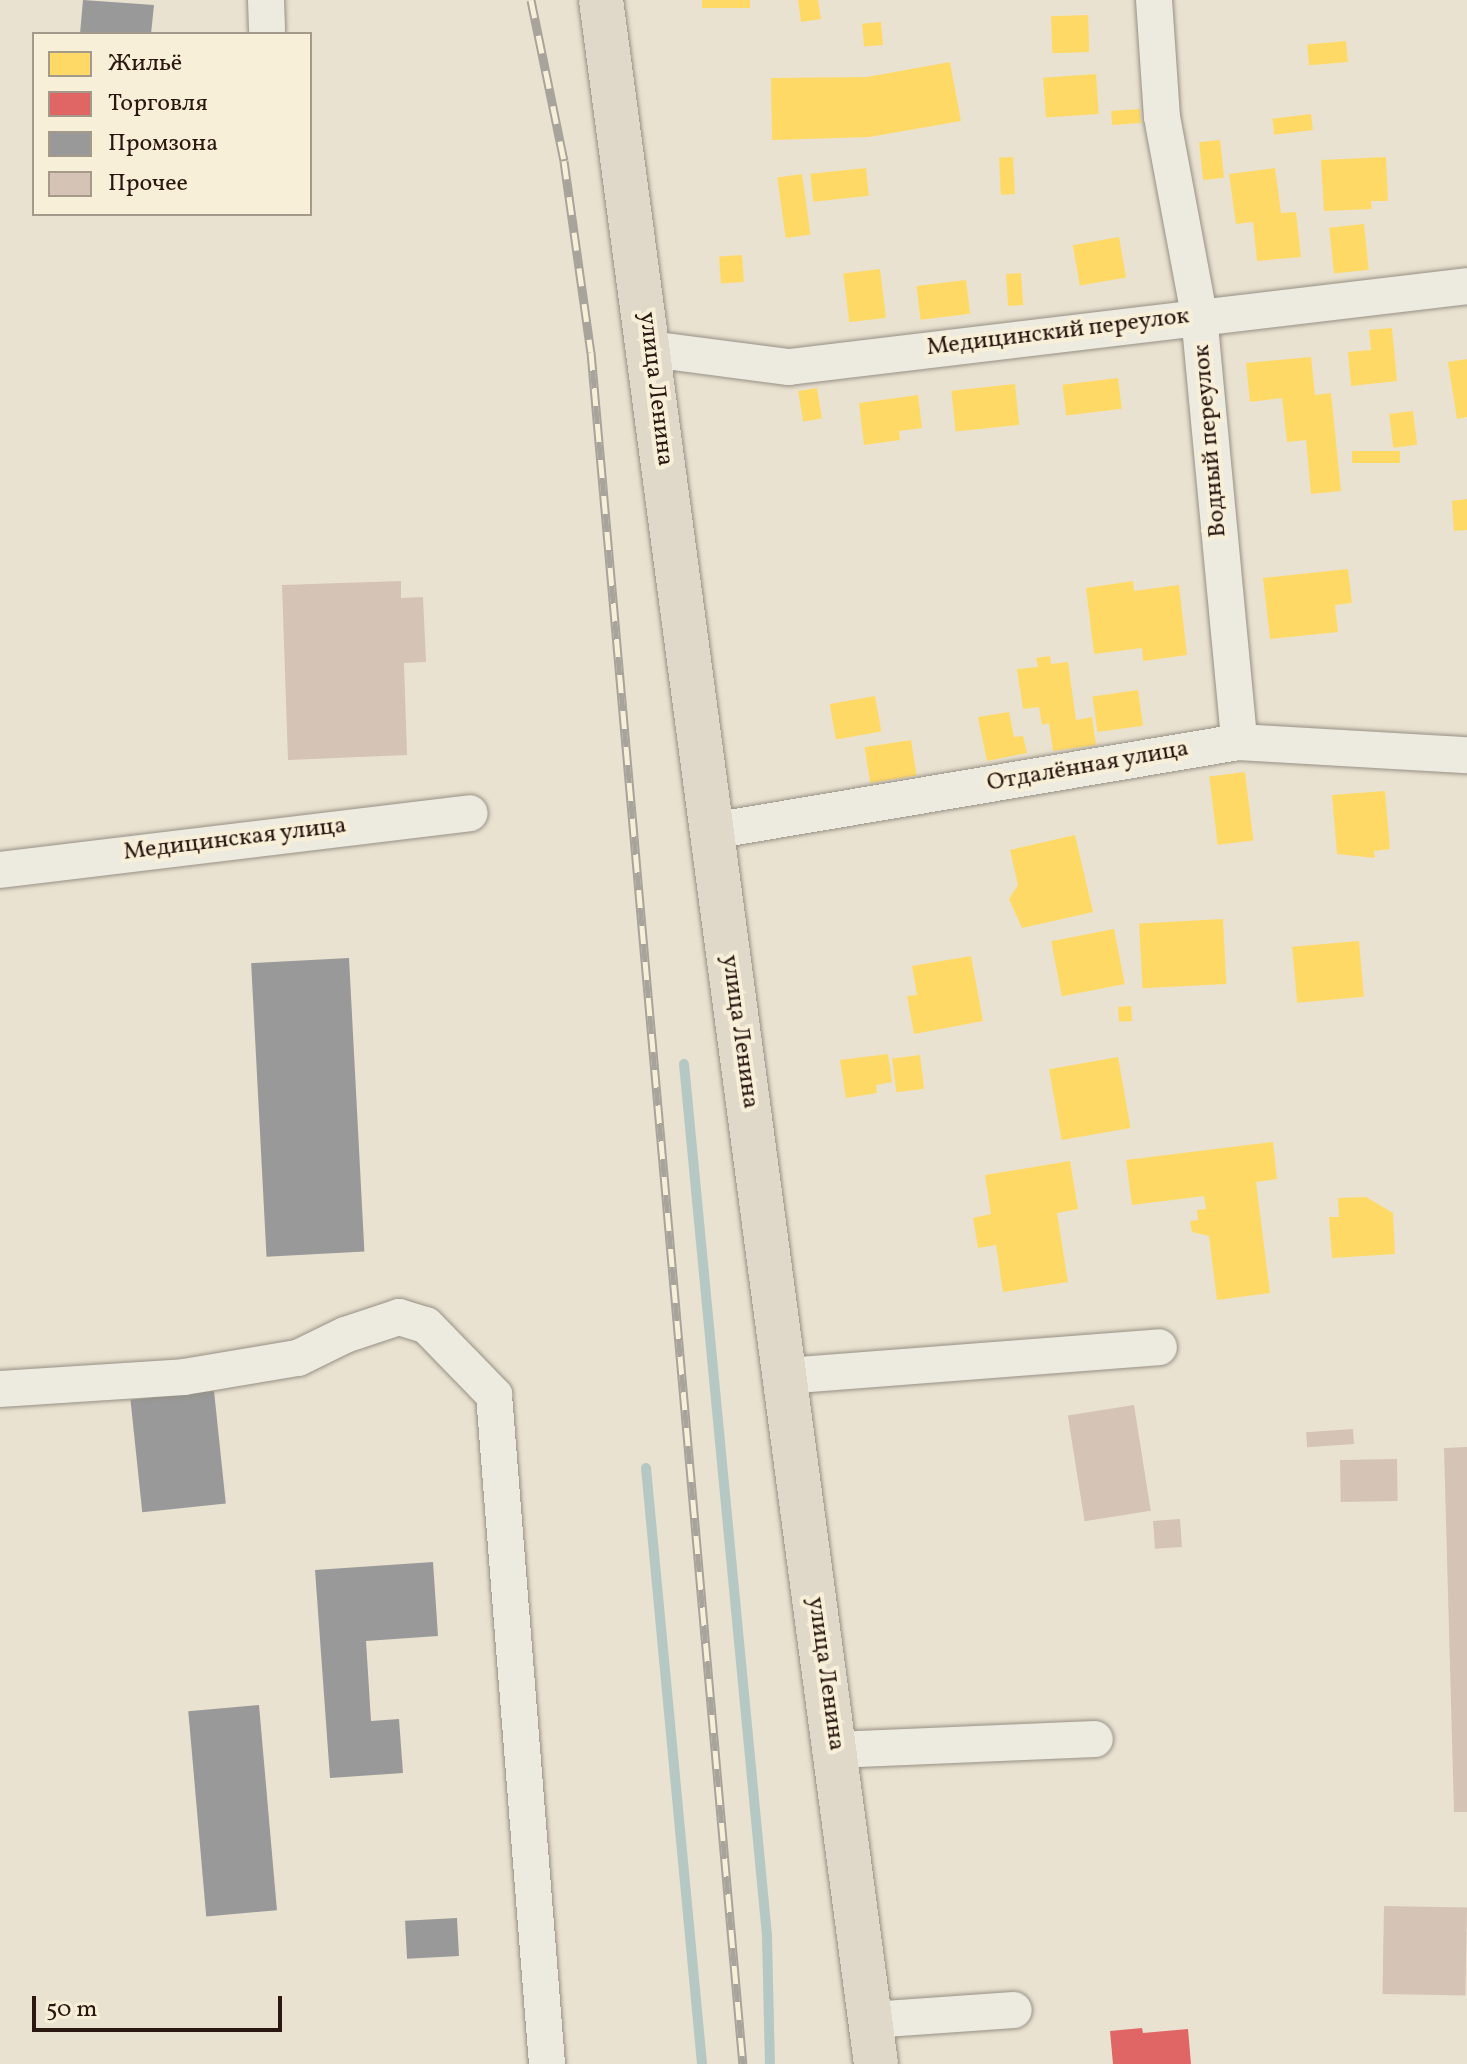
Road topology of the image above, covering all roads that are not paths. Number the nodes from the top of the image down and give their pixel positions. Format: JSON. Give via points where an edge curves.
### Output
{"nodes":[{"id":1,"x":601,"y":0,"type":"edge"},
{"id":2,"x":1154,"y":0,"type":"edge"},
{"id":3,"x":1467,"y":286,"type":"edge"},
{"id":4,"x":1199,"y":315,"type":"junction"},
{"id":5,"x":650,"y":349,"type":"junction"},
{"id":6,"x":1239,"y":742,"type":"junction"},
{"id":7,"x":1467,"y":755,"type":"edge"},
{"id":8,"x":470,"y":813,"type":"dead end"},
{"id":9,"x":712,"y":831,"type":"junction"},
{"id":10,"x":0,"y":870,"type":"edge"},
{"id":11,"x":1159,"y":1347,"type":"dead end"},
{"id":12,"x":785,"y":1376,"type":"junction"},
{"id":13,"x":0,"y":1389,"type":"edge"},
{"id":14,"x":1095,"y":1739,"type":"dead end"},
{"id":15,"x":835,"y":1750,"type":"junction"},
{"id":16,"x":1014,"y":2010,"type":"dead end"},
{"id":17,"x":871,"y":2020,"type":"junction"},
{"id":18,"x":547,"y":2064,"type":"edge"},
{"id":19,"x":876,"y":2064,"type":"edge"}],
"edges":[{"from":1,"to":5,"type":"main road","name":"улица Ленина"},
{"from":2,"to":4,"type":"street","name":"Водный переулок","via":[[1162,117]]},
{"from":3,"to":4,"type":"street","name":"Медицинский переулок"},
{"from":4,"to":5,"type":"street","name":"Медицинский переулок","via":[[789,367]]},
{"from":4,"to":6,"type":"street","name":"Водный переулок"},
{"from":5,"to":9,"type":"main road","name":"улица Ленина"},
{"from":6,"to":7,"type":"street","name":"Отдалённая улица"},
{"from":6,"to":9,"type":"street","name":"Отдалённая улица"},
{"from":8,"to":10,"type":"street","name":"Медицинская улица"},
{"from":9,"to":12,"type":"main road","name":"улица Ленина"},
{"from":11,"to":12,"type":"street"},
{"from":12,"to":15,"type":"main road","name":"улица Ленина"},
{"from":13,"to":18,"type":"street","via":[[184,1377],[298,1358],[399,1317],[426,1325],[494,1395]]},
{"from":14,"to":15,"type":"street"},
{"from":15,"to":17,"type":"main road","name":"улица Ленина"},
{"from":16,"to":17,"type":"street"},
{"from":17,"to":19,"type":"main road","name":"улица Ленина"}]}
